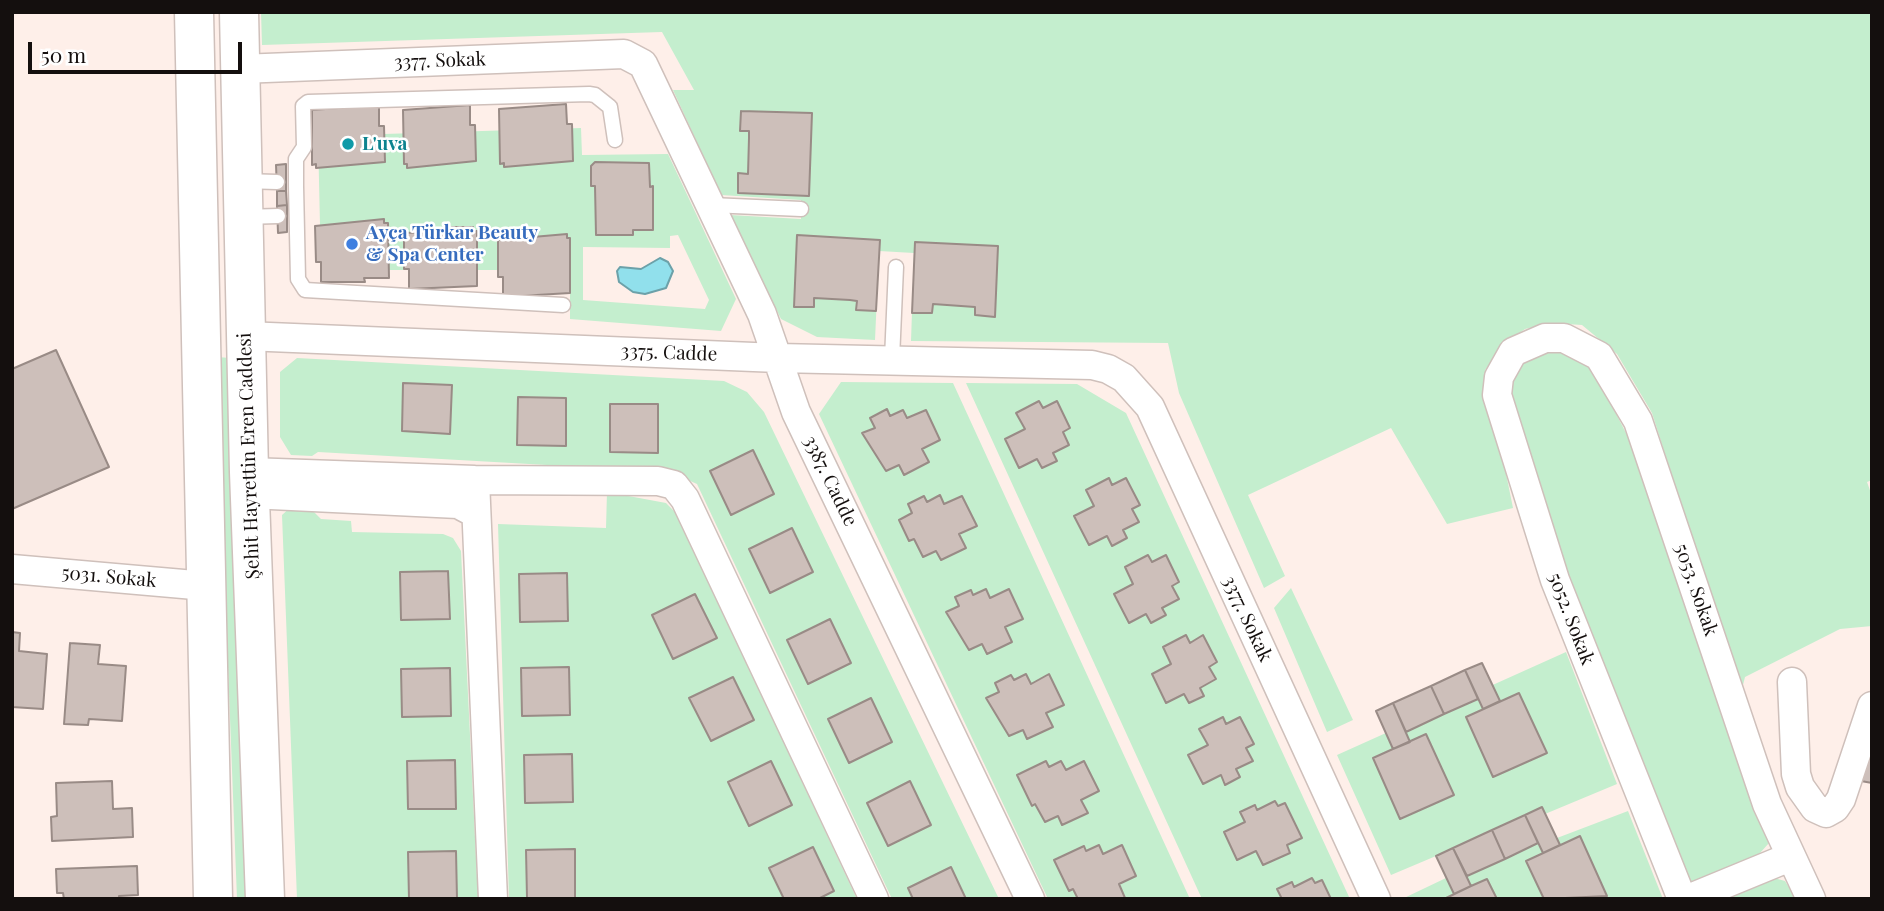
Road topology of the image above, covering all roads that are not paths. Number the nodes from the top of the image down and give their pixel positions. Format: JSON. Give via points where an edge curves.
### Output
{"nodes":[{"id":1,"x":194,"y":12,"type":"edge"},
{"id":2,"x":239,"y":12,"type":"edge"},
{"id":3,"x":639,"y":61,"type":"joint"},
{"id":4,"x":240,"y":69,"type":"junction"},
{"id":5,"x":615,"y":140,"type":"dead end"},
{"id":6,"x":276,"y":199,"type":"junction"},
{"id":7,"x":711,"y":205,"type":"junction"},
{"id":8,"x":801,"y":209,"type":"dead end"},
{"id":9,"x":896,"y":267,"type":"dead end"},
{"id":10,"x":563,"y":305,"type":"dead end"},
{"id":11,"x":201,"y":334,"type":"junction"},
{"id":12,"x":245,"y":336,"type":"junction"},
{"id":13,"x":1529,"y":343,"type":"joint"},
{"id":14,"x":778,"y":358,"type":"junction"},
{"id":15,"x":892,"y":359,"type":"junction"},
{"id":16,"x":1092,"y":365,"type":"joint"},
{"id":17,"x":475,"y":480,"type":"junction"},
{"id":18,"x":250,"y":483,"type":"junction"},
{"id":19,"x":475,"y":513,"type":"junction"},
{"id":20,"x":12,"y":569,"type":"edge"},
{"id":21,"x":206,"y":586,"type":"junction"},
{"id":22,"x":1792,"y":682,"type":"dead end"},
{"id":23,"x":1872,"y":706,"type":"edge"},
{"id":24,"x":1790,"y":857,"type":"junction"},
{"id":25,"x":213,"y":899,"type":"edge"},
{"id":26,"x":265,"y":899,"type":"edge"},
{"id":27,"x":493,"y":899,"type":"edge"},
{"id":28,"x":874,"y":899,"type":"edge"},
{"id":29,"x":1030,"y":899,"type":"edge"},
{"id":30,"x":1376,"y":899,"type":"edge"},
{"id":31,"x":1682,"y":899,"type":"edge"},
{"id":32,"x":1688,"y":899,"type":"edge"},
{"id":33,"x":1811,"y":899,"type":"edge"}],
"edges":[{"from":1,"to":11,"type":"main road"},
{"from":2,"to":4,"type":"main road","name":"Şehit Hayrettin Eren Caddesi"},
{"from":3,"to":4,"type":"street","name":"3377. Sokak","via":[[624,54]]},
{"from":3,"to":7,"type":"street","name":"3387. Cadde","via":[[649,72]]},
{"from":4,"to":6,"type":"main road","name":"Şehit Hayrettin Eren Caddesi"},
{"from":5,"to":6,"type":"lane","via":[[610,107],[589,94],[308,102],[303,106],[304,147]]},
{"from":6,"to":10,"type":"lane","via":[[298,279],[309,292]]},
{"from":6,"to":12,"type":"main road","name":"Şehit Hayrettin Eren Caddesi"},
{"from":7,"to":8,"type":"lane"},
{"from":7,"to":14,"type":"street","name":"3387. Cadde"},
{"from":9,"to":15,"type":"lane"},
{"from":11,"to":12,"type":"main road"},
{"from":11,"to":21,"type":"main road"},
{"from":12,"to":14,"type":"street","name":"3375. Cadde"},
{"from":12,"to":18,"type":"main road","name":"Şehit Hayrettin Eren Caddesi"},
{"from":13,"to":24,"type":"street","name":"5053. Sokak","via":[[1564,338],[1598,356],[1638,421]]},
{"from":13,"to":31,"type":"street","name":"5052. Sokak","via":[[1513,352],[1503,366],[1497,395],[1555,580]]},
{"from":14,"to":15,"type":"street","name":"3375. Cadde"},
{"from":14,"to":29,"type":"street","name":"3387. Cadde","via":[[796,412]]},
{"from":15,"to":16,"type":"street","name":"3375. Cadde"},
{"from":16,"to":30,"type":"street","name":"3377. Sokak","via":[[1124,378],[1150,407]]},
{"from":17,"to":18,"type":"street"},
{"from":17,"to":19,"type":"street"},
{"from":17,"to":28,"type":"street","via":[[658,481],[674,485]]},
{"from":18,"to":19,"type":"street","via":[[458,504]]},
{"from":18,"to":26,"type":"main road","name":"Şehit Hayrettin Eren Caddesi"},
{"from":19,"to":27,"type":"street"},
{"from":20,"to":21,"type":"street","name":"5031. Sokak"},
{"from":21,"to":25,"type":"main road"},
{"from":22,"to":23,"type":"street","via":[[1796,774],[1815,808],[1826,813],[1841,799]]},
{"from":24,"to":32,"type":"street"},
{"from":24,"to":33,"type":"street","name":"5053. Sokak"}]}
